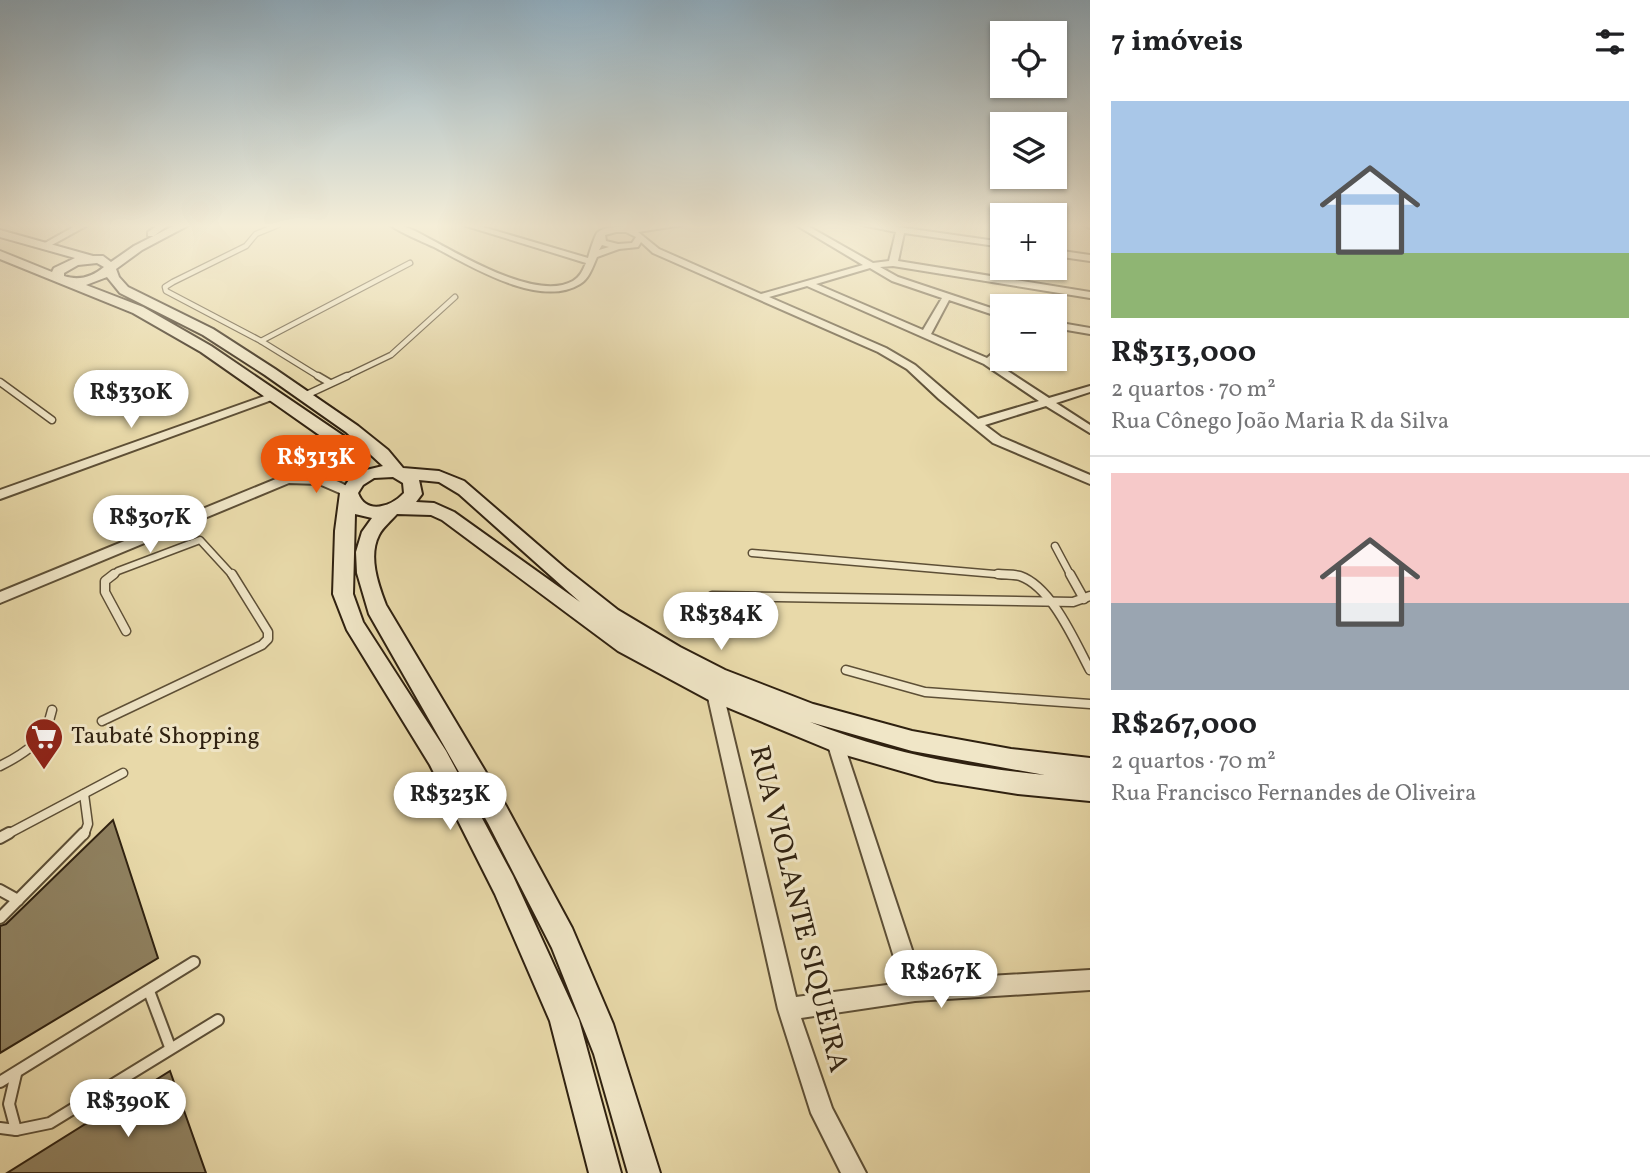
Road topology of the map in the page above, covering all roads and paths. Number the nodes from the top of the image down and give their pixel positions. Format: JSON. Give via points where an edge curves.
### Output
{"nodes":[{"id":1,"x":62,"y":280,"type":"edge"},
{"id":2,"x":83,"y":280,"type":"edge"},
{"id":3,"x":115,"y":280,"type":"edge"},
{"id":4,"x":179,"y":280,"type":"edge"},
{"id":5,"x":378,"y":280,"type":"edge"},
{"id":6,"x":506,"y":280,"type":"edge"},
{"id":7,"x":580,"y":280,"type":"edge"},
{"id":8,"x":722,"y":280,"type":"edge"},
{"id":9,"x":823,"y":280,"type":"edge"},
{"id":10,"x":897,"y":280,"type":"edge"},
{"id":11,"x":996,"y":280,"type":"edge"},
{"id":12,"x":65,"y":281,"type":"junction"},
{"id":13,"x":809,"y":284,"type":"junction"},
{"id":14,"x":1090,"y":295,"type":"edge"},
{"id":15,"x":455,"y":297,"type":"dead end"},
{"id":16,"x":760,"y":297,"type":"junction"},
{"id":17,"x":946,"y":298,"type":"junction"},
{"id":18,"x":990,"y":311,"type":"edge"},
{"id":19,"x":1067,"y":327,"type":"edge"},
{"id":20,"x":1090,"y":331,"type":"edge"},
{"id":21,"x":925,"y":336,"type":"junction"},
{"id":22,"x":261,"y":341,"type":"junction"},
{"id":23,"x":988,"y":362,"type":"joint"},
{"id":24,"x":0,"y":382,"type":"edge"},
{"id":25,"x":330,"y":383,"type":"junction"},
{"id":26,"x":1090,"y":389,"type":"edge"},
{"id":27,"x":273,"y":396,"type":"junction"},
{"id":28,"x":304,"y":396,"type":"junction"},
{"id":29,"x":1049,"y":401,"type":"junction"},
{"id":30,"x":52,"y":420,"type":"dead end"},
{"id":31,"x":975,"y":424,"type":"junction"},
{"id":32,"x":1090,"y":430,"type":"edge"},
{"id":33,"x":399,"y":473,"type":"junction"},
{"id":34,"x":1090,"y":480,"type":"edge"},
{"id":35,"x":352,"y":490,"type":"junction"},
{"id":36,"x":0,"y":495,"type":"edge"},
{"id":37,"x":395,"y":509,"type":"junction"},
{"id":38,"x":1055,"y":545,"type":"dead end"},
{"id":39,"x":752,"y":553,"type":"dead end"},
{"id":40,"x":712,"y":596,"type":"dead end"},
{"id":41,"x":1087,"y":597,"type":"edge"},
{"id":42,"x":0,"y":598,"type":"edge"},
{"id":43,"x":1051,"y":601,"type":"junction"},
{"id":44,"x":126,"y":631,"type":"dead end"},
{"id":45,"x":846,"y":670,"type":"dead end"},
{"id":46,"x":1090,"y":670,"type":"edge"},
{"id":47,"x":715,"y":693,"type":"junction"},
{"id":48,"x":1090,"y":704,"type":"edge"},
{"id":49,"x":52,"y":710,"type":"dead end"},
{"id":50,"x":102,"y":721,"type":"dead end"},
{"id":51,"x":835,"y":742,"type":"junction"},
{"id":52,"x":0,"y":766,"type":"edge"},
{"id":53,"x":1090,"y":769,"type":"edge"},
{"id":54,"x":122,"y":773,"type":"dead end"},
{"id":55,"x":1090,"y":790,"type":"edge"},
{"id":56,"x":84,"y":794,"type":"junction"},
{"id":57,"x":0,"y":838,"type":"edge"},
{"id":58,"x":0,"y":890,"type":"edge"},
{"id":59,"x":18,"y":900,"type":"junction"},
{"id":60,"x":0,"y":918,"type":"edge"},
{"id":61,"x":194,"y":962,"type":"dead end"},
{"id":62,"x":1090,"y":979,"type":"edge"},
{"id":63,"x":149,"y":991,"type":"junction"},
{"id":64,"x":915,"y":991,"type":"junction"},
{"id":65,"x":788,"y":1009,"type":"junction"},
{"id":66,"x":218,"y":1020,"type":"dead end"},
{"id":67,"x":170,"y":1048,"type":"junction"},
{"id":68,"x":16,"y":1074,"type":"junction"},
{"id":69,"x":0,"y":1082,"type":"edge"},
{"id":70,"x":0,"y":1128,"type":"edge"},
{"id":71,"x":16,"y":1130,"type":"junction"},
{"id":72,"x":605,"y":1173,"type":"edge"},
{"id":73,"x":644,"y":1173,"type":"edge"},
{"id":74,"x":854,"y":1173,"type":"edge"}],
"edges":[{"from":1,"to":12,"type":"street"},
{"from":2,"to":12,"type":"street"},
{"from":3,"to":28,"type":"street","via":[[124,290],[208,332]]},
{"from":4,"to":22,"type":"lane","via":[[165,287],[166,291]]},
{"from":5,"to":22,"type":"lane"},
{"from":6,"to":7,"type":"street","via":[[539,289],[565,288]]},
{"from":8,"to":16,"type":"street"},
{"from":9,"to":13,"type":"street"},
{"from":10,"to":17,"type":"street"},
{"from":11,"to":14,"type":"street"},
{"from":12,"to":27,"type":"street","via":[[138,310],[206,349]]},
{"from":13,"to":16,"type":"street"},
{"from":13,"to":21,"type":"street"},
{"from":15,"to":25,"type":"lane","via":[[391,355]]},
{"from":16,"to":31,"type":"street","via":[[911,367]]},
{"from":17,"to":18,"type":"street"},
{"from":17,"to":21,"type":"street"},
{"from":19,"to":20,"type":"street"},
{"from":21,"to":23,"type":"street"},
{"from":22,"to":25,"type":"lane"},
{"from":23,"to":29,"type":"street"},
{"from":24,"to":30,"type":"lane"},
{"from":25,"to":28,"type":"lane"},
{"from":26,"to":29,"type":"street"},
{"from":27,"to":35,"type":"street","via":[[342,443]]},
{"from":27,"to":36,"type":"street"},
{"from":28,"to":33,"type":"street","via":[[352,429]]},
{"from":29,"to":31,"type":"street"},
{"from":29,"to":32,"type":"street"},
{"from":31,"to":34,"type":"street","via":[[997,440]]},
{"from":33,"to":35,"type":"street","via":[[376,472]]},
{"from":33,"to":37,"type":"street","via":[[414,487],[409,501]]},
{"from":33,"to":53,"type":"street","via":[[428,474],[461,486],[628,627],[793,708],[935,746]]},
{"from":35,"to":37,"type":"street","via":[[359,509],[380,513]]},
{"from":35,"to":42,"type":"street","via":[[317,478],[287,480]]},
{"from":35,"to":72,"type":"street","via":[[344,531],[343,594],[354,624],[438,758],[504,885],[565,1020]]},
{"from":37,"to":47,"type":"street","via":[[434,509],[448,516],[625,645]]},
{"from":37,"to":73,"type":"street","via":[[370,534],[366,558],[379,614],[489,799],[563,939],[614,1066]]},
{"from":38,"to":41,"type":"lane"},
{"from":39,"to":43,"type":"lane","via":[[1020,576],[1032,581]]},
{"from":40,"to":43,"type":"lane"},
{"from":41,"to":43,"type":"lane"},
{"from":43,"to":46,"type":"lane"},
{"from":44,"to":50,"type":"lane","via":[[105,592],[105,581],[118,571],[200,540],[235,581],[268,639]]},
{"from":45,"to":48,"type":"lane","via":[[925,692]]},
{"from":47,"to":51,"type":"street"},
{"from":47,"to":65,"type":"street","name":"RUA VIOLANTE SIQUEIRA"},
{"from":49,"to":52,"type":"lane","via":[[43,737],[25,754]]},
{"from":51,"to":55,"type":"street","via":[[936,770]]},
{"from":51,"to":64,"type":"street"},
{"from":54,"to":56,"type":"lane"},
{"from":56,"to":57,"type":"lane"},
{"from":56,"to":59,"type":"lane","via":[[88,824],[83,837]]},
{"from":58,"to":59,"type":"lane"},
{"from":59,"to":60,"type":"lane"},
{"from":61,"to":63,"type":"lane"},
{"from":62,"to":64,"type":"street"},
{"from":63,"to":67,"type":"lane"},
{"from":63,"to":68,"type":"lane"},
{"from":64,"to":65,"type":"street"},
{"from":65,"to":74,"type":"street","name":"RUA VIOLANTE SIQUEIRA","via":[[822,1113]]},
{"from":66,"to":67,"type":"lane"},
{"from":67,"to":71,"type":"lane","via":[[50,1123]]},
{"from":68,"to":69,"type":"lane"},
{"from":68,"to":71,"type":"lane","via":[[9,1104]]},
{"from":70,"to":71,"type":"lane"}]}
